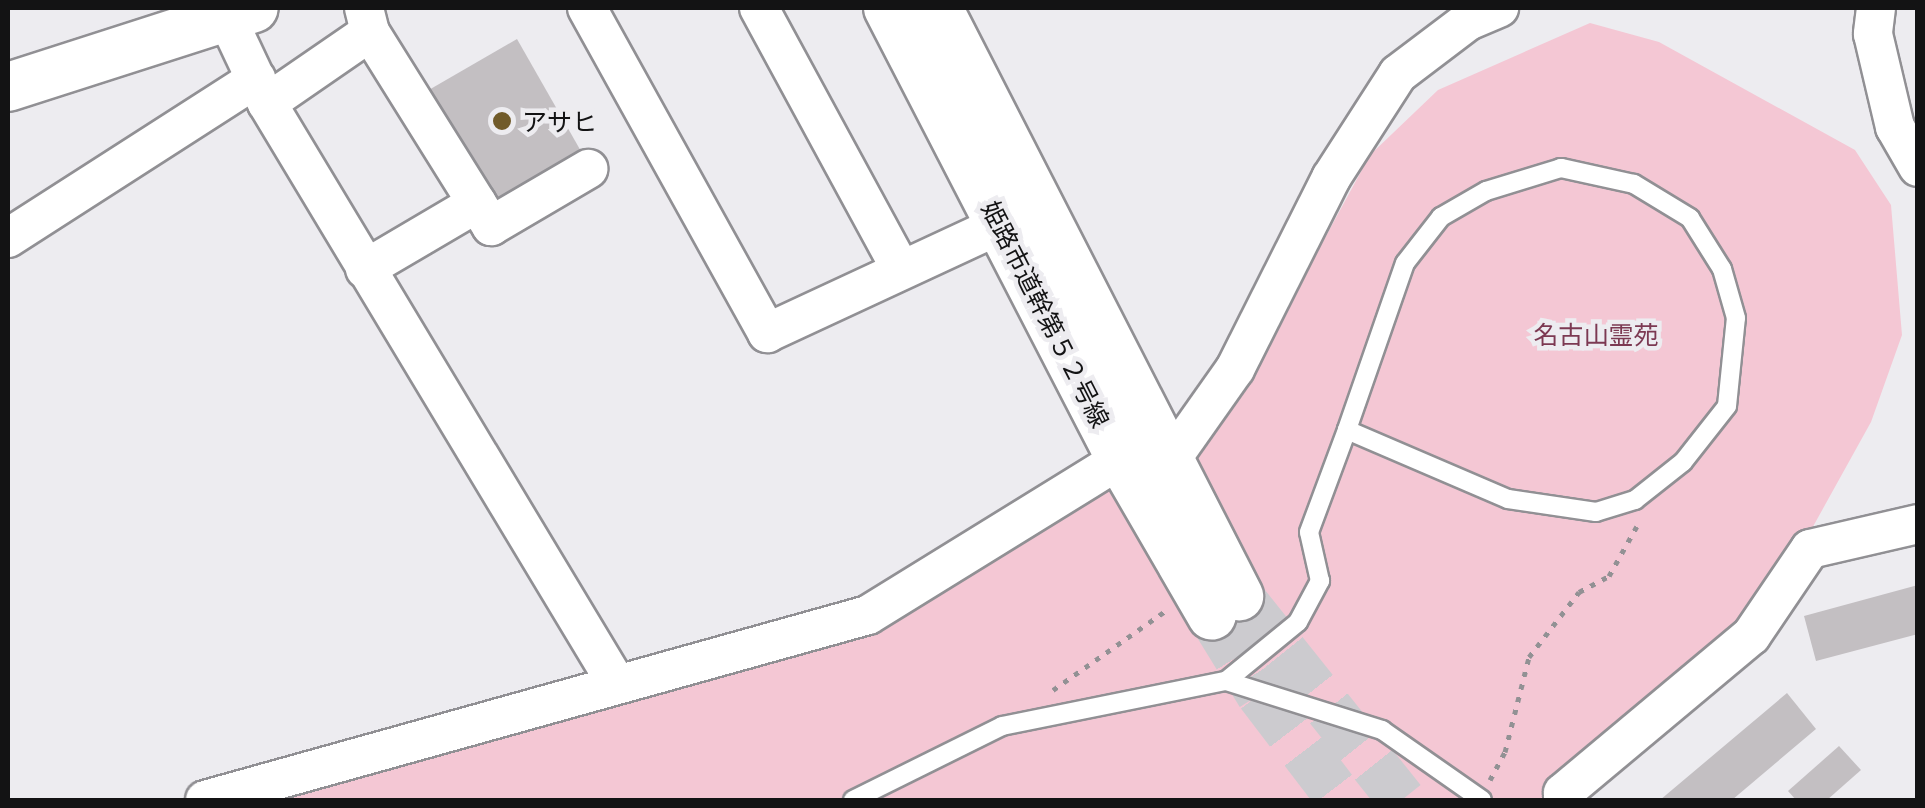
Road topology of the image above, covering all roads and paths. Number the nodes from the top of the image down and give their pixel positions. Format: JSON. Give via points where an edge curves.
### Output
{"nodes":[{"id":1,"x":587,"y":8,"type":"edge"},
{"id":2,"x":759,"y":8,"type":"edge"},
{"id":3,"x":888,"y":8,"type":"edge"},
{"id":4,"x":938,"y":8,"type":"edge"},
{"id":5,"x":1499,"y":8,"type":"edge"},
{"id":6,"x":1876,"y":8,"type":"edge"},
{"id":7,"x":240,"y":12,"type":"edge"},
{"id":8,"x":367,"y":20,"type":"edge"},
{"id":9,"x":8,"y":87,"type":"edge"},
{"id":10,"x":262,"y":91,"type":"junction"},
{"id":11,"x":1918,"y":167,"type":"edge"},
{"id":12,"x":588,"y":168,"type":"dead end"},
{"id":13,"x":477,"y":203,"type":"junction"},
{"id":14,"x":1000,"y":225,"type":"junction"},
{"id":15,"x":8,"y":238,"type":"edge"},
{"id":16,"x":365,"y":269,"type":"junction"},
{"id":17,"x":900,"y":269,"type":"junction"},
{"id":18,"x":1347,"y":430,"type":"junction"},
{"id":19,"x":1121,"y":458,"type":"junction"},
{"id":20,"x":1170,"y":461,"type":"junction"},
{"id":21,"x":1635,"y":500,"type":"junction"},
{"id":22,"x":1918,"y":524,"type":"edge"},
{"id":23,"x":1216,"y":600,"type":"junction"},
{"id":24,"x":1226,"y":680,"type":"junction"},
{"id":25,"x":616,"y":683,"type":"junction"},
{"id":26,"x":1050,"y":692,"type":"dead end"},
{"id":27,"x":1482,"y":798,"type":"edge"},
{"id":28,"x":205,"y":800,"type":"edge"},
{"id":29,"x":853,"y":800,"type":"edge"},
{"id":30,"x":1563,"y":800,"type":"edge"}],
"edges":[{"from":1,"to":17,"type":"street","via":[[766,334]]},
{"from":2,"to":17,"type":"street"},
{"from":3,"to":14,"type":"street","name":"姫路市道幹第５２号線"},
{"from":4,"to":20,"type":"street","name":"姫路市道幹第５２号線"},
{"from":5,"to":20,"type":"street","via":[[1468,21],[1398,74],[1331,178],[1235,369]]},
{"from":6,"to":11,"type":"street","via":[[1873,34],[1894,127]]},
{"from":7,"to":9,"type":"street"},
{"from":7,"to":10,"type":"street"},
{"from":8,"to":10,"type":"street"},
{"from":8,"to":13,"type":"street"},
{"from":10,"to":15,"type":"street"},
{"from":10,"to":16,"type":"street"},
{"from":12,"to":13,"type":"street","via":[[492,226]]},
{"from":13,"to":16,"type":"street"},
{"from":14,"to":17,"type":"street"},
{"from":14,"to":19,"type":"street","name":"姫路市道幹第５２号線"},
{"from":16,"to":25,"type":"street"},
{"from":18,"to":21,"type":"lane","via":[[1508,499],[1596,512]]},
{"from":18,"to":21,"type":"lane","via":[[1406,262],[1441,217],[1486,190],[1561,168],[1634,184],[1690,218],[1722,269],[1736,318],[1727,406],[1683,462]]},
{"from":18,"to":24,"type":"lane","via":[[1309,532],[1320,582],[1298,622]]},
{"from":19,"to":23,"type":"street","name":"姫路市道幹第５２号線"},
{"from":19,"to":25,"type":"street","via":[[868,615]]},
{"from":20,"to":23,"type":"street","name":"姫路市道幹第５２号線"},
{"from":21,"to":27,"type":"path","via":[[1641,518],[1622,558],[1608,576],[1579,592],[1529,657],[1505,752]]},
{"from":22,"to":30,"type":"street","via":[[1810,549],[1752,636],[1563,793]]},
{"from":23,"to":26,"type":"path"},
{"from":24,"to":27,"type":"lane","via":[[1382,730]]},
{"from":24,"to":29,"type":"lane","via":[[1002,726]]},
{"from":25,"to":28,"type":"street"}]}
